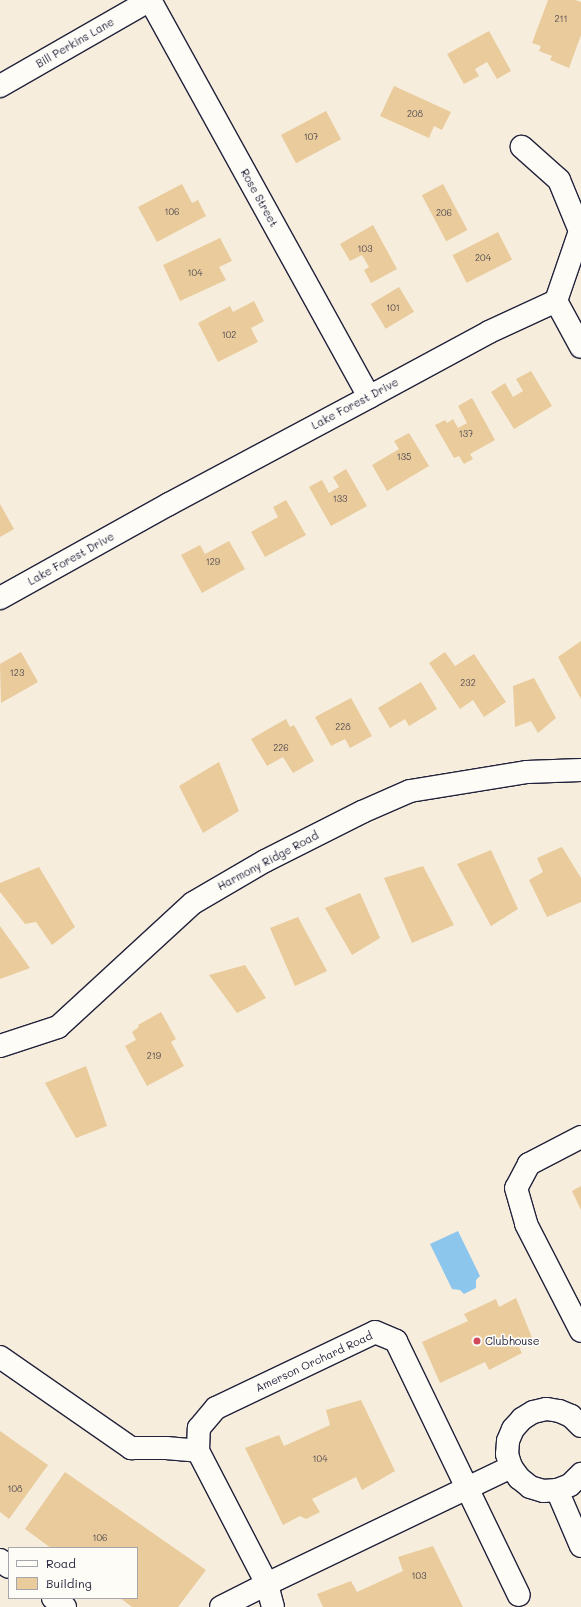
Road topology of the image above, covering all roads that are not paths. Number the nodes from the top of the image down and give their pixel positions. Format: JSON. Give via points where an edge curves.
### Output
{"nodes":[{"id":1,"x":150,"y":0,"type":"edge"},
{"id":2,"x":0,"y":86,"type":"edge"},
{"id":3,"x":522,"y":147,"type":"dead end"},
{"id":4,"x":556,"y":301,"type":"junction"},
{"id":5,"x":581,"y":347,"type":"edge"},
{"id":6,"x":369,"y":397,"type":"junction"},
{"id":7,"x":0,"y":598,"type":"edge"},
{"id":8,"x":581,"y":770,"type":"edge"},
{"id":9,"x":0,"y":1046,"type":"edge"},
{"id":10,"x":581,"y":1137,"type":"edge"},
{"id":11,"x":581,"y":1331,"type":"edge"},
{"id":12,"x":0,"y":1358,"type":"edge"},
{"id":13,"x":581,"y":1426,"type":"edge"},
{"id":14,"x":198,"y":1451,"type":"junction"},
{"id":15,"x":511,"y":1467,"type":"junction"},
{"id":16,"x":579,"y":1481,"type":"edge"},
{"id":17,"x":467,"y":1488,"type":"junction"},
{"id":18,"x":557,"y":1490,"type":"junction"},
{"id":19,"x":581,"y":1546,"type":"edge"},
{"id":20,"x":0,"y":1560,"type":"edge"},
{"id":21,"x":8,"y":1566,"type":"edge"},
{"id":22,"x":267,"y":1584,"type":"junction"},
{"id":23,"x":519,"y":1595,"type":"dead end"},
{"id":24,"x":54,"y":1599,"type":"edge"},
{"id":25,"x":66,"y":1607,"type":"edge"},
{"id":26,"x":221,"y":1607,"type":"edge"},
{"id":27,"x":273,"y":1607,"type":"edge"}],
"edges":[{"from":1,"to":2,"type":"street","name":"Bill Perkins Lane"},
{"from":1,"to":6,"type":"street","name":"Rose Street"},
{"from":3,"to":4,"type":"street","via":[[560,180],[580,231]]},
{"from":4,"to":5,"type":"street"},
{"from":4,"to":6,"type":"street","name":"Lake Forest Drive","via":[[489,332]]},
{"from":6,"to":7,"type":"street","name":"Lake Forest Drive"},
{"from":8,"to":9,"type":"street","name":"Harmony Ridge Road","via":[[527,772],[410,791],[362,812],[265,860],[193,902],[58,1026]]},
{"from":10,"to":11,"type":"street","via":[[529,1164],[516,1188],[526,1224]]},
{"from":12,"to":14,"type":"street","via":[[131,1448]]},
{"from":13,"to":15,"type":"street","via":[[571,1416],[559,1411],[533,1412],[513,1429],[508,1441],[507,1454]]},
{"from":14,"to":17,"type":"street","name":"Amerson Orchard Road","via":[[199,1428],[216,1408],[375,1332],[396,1341]]},
{"from":14,"to":22,"type":"street","name":"Amerson Orchard Road"},
{"from":15,"to":17,"type":"street"},
{"from":15,"to":18,"type":"street","via":[[530,1487],[543,1491]]},
{"from":16,"to":18,"type":"street"},
{"from":17,"to":22,"type":"street"},
{"from":17,"to":23,"type":"street","name":"Amerson Orchard Road"},
{"from":18,"to":19,"type":"street"},
{"from":20,"to":21,"type":"street"},
{"from":22,"to":26,"type":"street"},
{"from":22,"to":27,"type":"street","name":"Amerson Orchard Road"},
{"from":24,"to":25,"type":"street"}]}
